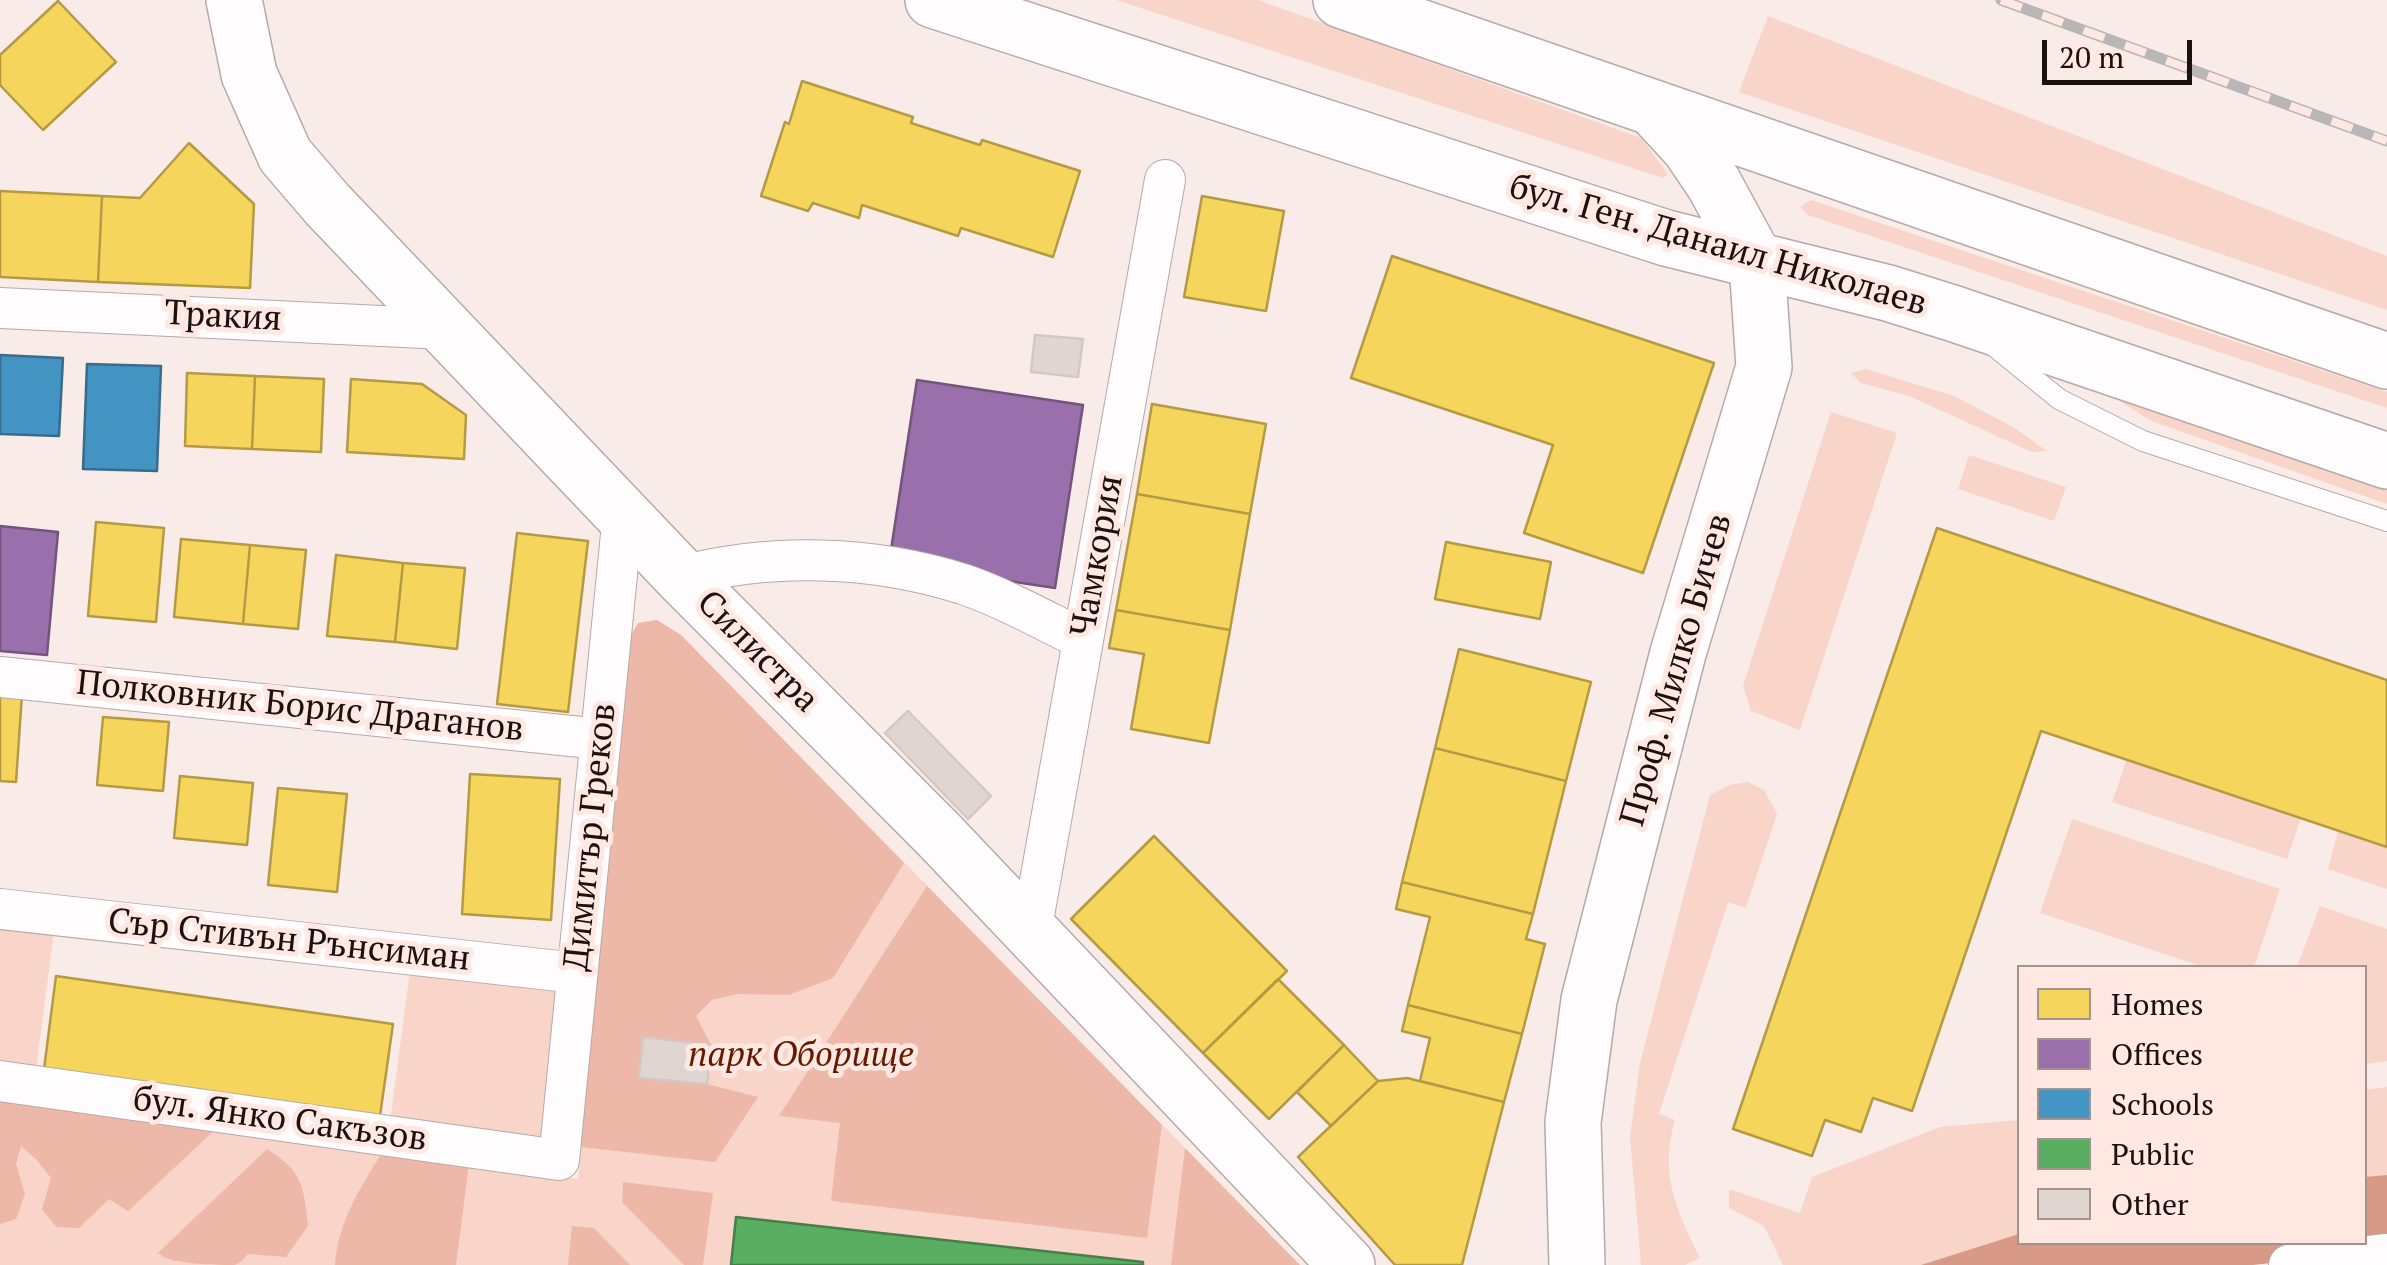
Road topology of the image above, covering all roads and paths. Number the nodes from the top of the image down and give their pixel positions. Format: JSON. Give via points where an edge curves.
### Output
{"nodes":[{"id":1,"x":234,"y":0,"type":"edge"},
{"id":2,"x":933,"y":0,"type":"edge"},
{"id":3,"x":1341,"y":0,"type":"edge"},
{"id":4,"x":1653,"y":108,"type":"junction"},
{"id":5,"x":1165,"y":180,"type":"dead end"},
{"id":6,"x":1757,"y":263,"type":"junction"},
{"id":7,"x":0,"y":308,"type":"edge"},
{"id":8,"x":1955,"y":314,"type":"junction"},
{"id":9,"x":445,"y":328,"type":"junction"},
{"id":10,"x":2387,"y":361,"type":"edge"},
{"id":11,"x":2387,"y":461,"type":"edge"},
{"id":12,"x":623,"y":514,"type":"junction"},
{"id":13,"x":2387,"y":521,"type":"edge"},
{"id":14,"x":681,"y":576,"type":"junction"},
{"id":15,"x":1082,"y":638,"type":"junction"},
{"id":16,"x":0,"y":677,"type":"edge"},
{"id":17,"x":600,"y":738,"type":"junction"},
{"id":18,"x":0,"y":910,"type":"edge"},
{"id":19,"x":1032,"y":932,"type":"junction"},
{"id":20,"x":577,"y":973,"type":"junction"},
{"id":21,"x":0,"y":1081,"type":"edge"},
{"id":22,"x":559,"y":1160,"type":"joint"},
{"id":23,"x":2387,"y":1254,"type":"edge"},
{"id":24,"x":1347,"y":1265,"type":"edge"},
{"id":25,"x":1577,"y":1265,"type":"edge"},
{"id":26,"x":2289,"y":1265,"type":"edge"}],
"edges":[{"from":1,"to":9,"type":"main road","name":"Силистра","via":[[249,74],[286,155]]},
{"from":2,"to":6,"type":"main road","name":"бул. Ген. Данаил Николаев"},
{"from":3,"to":4,"type":"main road"},
{"from":4,"to":6,"type":"main road","name":"Проф. Милко Бичев","via":[[1706,172]]},
{"from":4,"to":10,"type":"main road"},
{"from":5,"to":15,"type":"street","name":"Чамкория"},
{"from":6,"to":8,"type":"main road","name":"бул. Ген. Данаил Николаев"},
{"from":6,"to":25,"type":"main road","name":"Проф. Милко Бичев","via":[[1764,367],[1678,653],[1590,1000],[1572,1122]]},
{"from":7,"to":9,"type":"street","name":"Тракия"},
{"from":8,"to":11,"type":"main road","name":"бул. Ген. Данаил Николаев"},
{"from":8,"to":13,"type":"lane","via":[[2059,399],[2143,440]]},
{"from":9,"to":12,"type":"main road","name":"Силистра"},
{"from":12,"to":14,"type":"main road","name":"Силистра"},
{"from":12,"to":17,"type":"street","name":"Димитър Греков"},
{"from":14,"to":15,"type":"street","via":[[728,564],[808,560],[902,567],[983,592]]},
{"from":14,"to":19,"type":"main road","name":"Силистра"},
{"from":15,"to":19,"type":"street","name":"Чамкория"},
{"from":16,"to":17,"type":"street","name":"Полковник Борис Драганов"},
{"from":17,"to":20,"type":"street","name":"Димитър Греков"},
{"from":18,"to":20,"type":"street","name":"Сър Стивън Рънсиман"},
{"from":19,"to":24,"type":"main road","name":"Силистра"},
{"from":20,"to":22,"type":"street","name":"Димитър Греков"},
{"from":21,"to":22,"type":"street","name":"бул. Янко Сакъзов"},
{"from":23,"to":26,"type":"street"}]}
